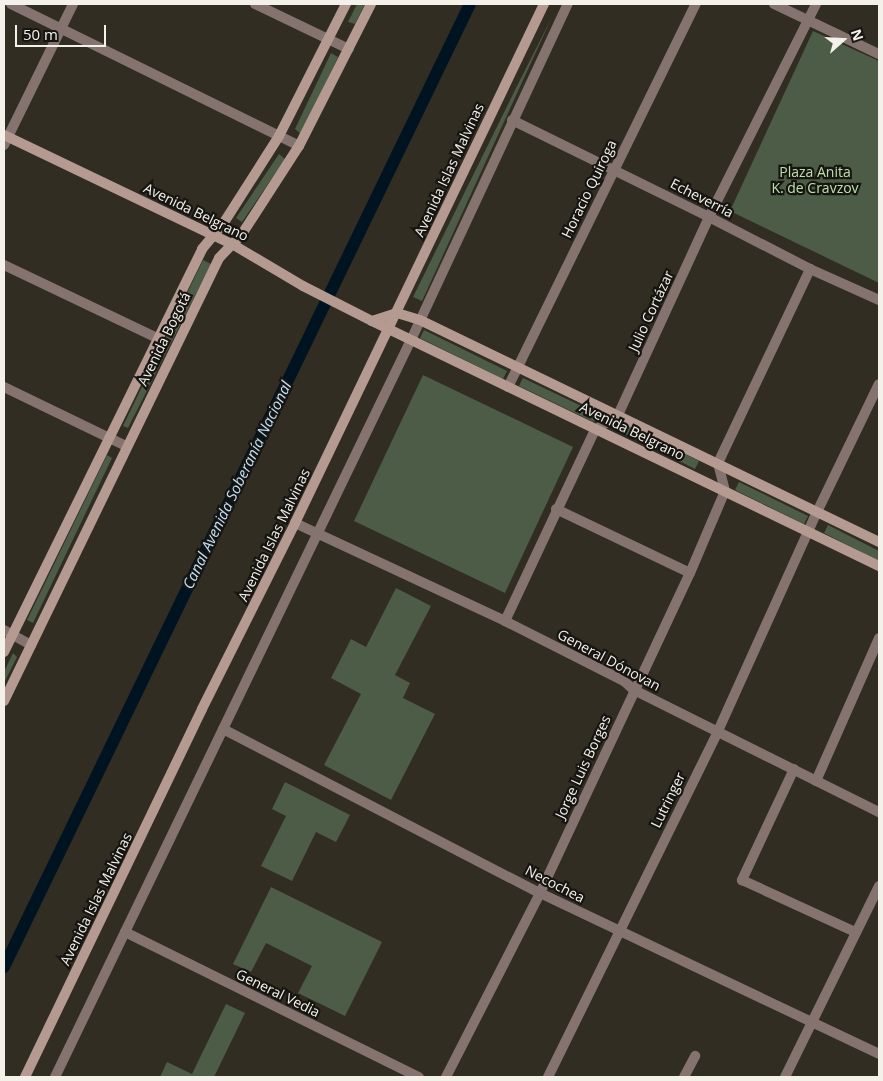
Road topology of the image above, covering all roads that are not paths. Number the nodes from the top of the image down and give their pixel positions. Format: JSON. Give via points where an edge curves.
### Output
{"nodes":[{"id":1,"x":11,"y":4,"type":"edge"},
{"id":2,"x":73,"y":4,"type":"edge"},
{"id":3,"x":255,"y":4,"type":"edge"},
{"id":4,"x":346,"y":4,"type":"edge"},
{"id":5,"x":371,"y":4,"type":"edge"},
{"id":6,"x":544,"y":4,"type":"edge"},
{"id":7,"x":551,"y":4,"type":"edge"},
{"id":8,"x":568,"y":4,"type":"edge"},
{"id":9,"x":696,"y":4,"type":"edge"},
{"id":10,"x":774,"y":4,"type":"edge"},
{"id":11,"x":816,"y":4,"type":"edge"},
{"id":12,"x":807,"y":20,"type":"junction"},
{"id":13,"x":61,"y":28,"type":"junction"},
{"id":14,"x":532,"y":28,"type":"junction"},
{"id":15,"x":329,"y":39,"type":"junction"},
{"id":16,"x":349,"y":49,"type":"junction"},
{"id":17,"x":879,"y":54,"type":"edge"},
{"id":18,"x":512,"y":120,"type":"junction"},
{"id":19,"x":279,"y":136,"type":"junction"},
{"id":20,"x":5,"y":139,"type":"edge"},
{"id":21,"x":299,"y":146,"type":"junction"},
{"id":22,"x":614,"y":170,"type":"junction"},
{"id":23,"x":709,"y":217,"type":"junction"},
{"id":24,"x":213,"y":236,"type":"junction"},
{"id":25,"x":232,"y":244,"type":"junction"},
{"id":26,"x":4,"y":265,"type":"edge"},
{"id":27,"x":810,"y":269,"type":"junction"},
{"id":28,"x":879,"y":300,"type":"edge"},
{"id":29,"x":397,"y":313,"type":"junction"},
{"id":30,"x":420,"y":320,"type":"junction"},
{"id":31,"x":372,"y":321,"type":"junction"},
{"id":32,"x":389,"y":329,"type":"junction"},
{"id":33,"x":159,"y":339,"type":"junction"},
{"id":34,"x":411,"y":340,"type":"junction"},
{"id":35,"x":518,"y":367,"type":"junction"},
{"id":36,"x":879,"y":384,"type":"edge"},
{"id":37,"x":4,"y":387,"type":"edge"},
{"id":38,"x":508,"y":387,"type":"junction"},
{"id":39,"x":618,"y":415,"type":"junction"},
{"id":40,"x":595,"y":430,"type":"junction"},
{"id":41,"x":109,"y":437,"type":"junction"},
{"id":42,"x":126,"y":446,"type":"junction"},
{"id":43,"x":718,"y":463,"type":"junction"},
{"id":44,"x":725,"y":491,"type":"junction"},
{"id":45,"x":556,"y":509,"type":"junction"},
{"id":46,"x":817,"y":512,"type":"junction"},
{"id":47,"x":296,"y":523,"type":"junction"},
{"id":48,"x":317,"y":534,"type":"junction"},
{"id":49,"x":809,"y":534,"type":"junction"},
{"id":50,"x":879,"y":542,"type":"edge"},
{"id":51,"x":879,"y":566,"type":"edge"},
{"id":52,"x":690,"y":573,"type":"junction"},
{"id":53,"x":505,"y":621,"type":"junction"},
{"id":54,"x":8,"y":632,"type":"edge"},
{"id":55,"x":879,"y":638,"type":"edge"},
{"id":56,"x":31,"y":645,"type":"junction"},
{"id":57,"x":4,"y":652,"type":"edge"},
{"id":58,"x":634,"y":690,"type":"junction"},
{"id":59,"x":4,"y":701,"type":"edge"},
{"id":60,"x":223,"y":729,"type":"junction"},
{"id":61,"x":718,"y":731,"type":"junction"},
{"id":62,"x":794,"y":769,"type":"junction"},
{"id":63,"x":816,"y":781,"type":"junction"},
{"id":64,"x":879,"y":812,"type":"edge"},
{"id":65,"x":879,"y":886,"type":"edge"},
{"id":66,"x":540,"y":893,"type":"junction"},
{"id":67,"x":125,"y":932,"type":"junction"},
{"id":68,"x":620,"y":932,"type":"junction"},
{"id":69,"x":855,"y":932,"type":"junction"},
{"id":70,"x":812,"y":1022,"type":"junction"},
{"id":71,"x":879,"y":1054,"type":"edge"},
{"id":72,"x":695,"y":1056,"type":"dead end"},
{"id":73,"x":26,"y":1077,"type":"edge"},
{"id":74,"x":55,"y":1077,"type":"edge"},
{"id":75,"x":418,"y":1077,"type":"edge"},
{"id":76,"x":446,"y":1077,"type":"edge"},
{"id":77,"x":548,"y":1077,"type":"edge"},
{"id":78,"x":684,"y":1077,"type":"edge"},
{"id":79,"x":785,"y":1077,"type":"edge"}],
"edges":[{"from":1,"to":13,"type":"street"},
{"from":2,"to":13,"type":"street"},
{"from":3,"to":15,"type":"street"},
{"from":4,"to":15,"type":"main road","name":"Avenida Bogotá"},
{"from":5,"to":16,"type":"main road","name":"Avenida Bogotá"},
{"from":6,"to":14,"type":"main road","name":"Avenida Islas Malvinas"},
{"from":7,"to":14,"type":"main road"},
{"from":8,"to":18,"type":"street"},
{"from":9,"to":22,"type":"street","name":"Horacio Quiroga"},
{"from":10,"to":12,"type":"street"},
{"from":11,"to":12,"type":"street","name":"Julio Cortázar"},
{"from":12,"to":17,"type":"street"},
{"from":12,"to":23,"type":"street","name":"Julio Cortázar"},
{"from":13,"to":19,"type":"street"},
{"from":13,"to":20,"type":"street"},
{"from":14,"to":29,"type":"main road","name":"Avenida Islas Malvinas"},
{"from":15,"to":16,"type":"street"},
{"from":15,"to":19,"type":"main road","name":"Avenida Bogotá"},
{"from":16,"to":21,"type":"main road","name":"Avenida Bogotá"},
{"from":18,"to":22,"type":"street","name":"Echeverría"},
{"from":18,"to":30,"type":"street"},
{"from":19,"to":21,"type":"street"},
{"from":19,"to":24,"type":"main road","name":"Avenida Bogotá"},
{"from":20,"to":24,"type":"main road","name":"Avenida Belgrano"},
{"from":21,"to":25,"type":"main road","name":"Avenida Bogotá","via":[[242,234]]},
{"from":22,"to":23,"type":"street","name":"Echeverría"},
{"from":22,"to":35,"type":"street","name":"Horacio Quiroga"},
{"from":23,"to":27,"type":"street","name":"Echeverría"},
{"from":23,"to":39,"type":"street","name":"Julio Cortázar"},
{"from":24,"to":25,"type":"main road","name":"Avenida Belgrano"},
{"from":24,"to":33,"type":"main road","name":"Avenida Bogotá","via":[[202,249]]},
{"from":25,"to":31,"type":"main road","name":"Avenida Belgrano","via":[[303,286]]},
{"from":25,"to":42,"type":"main road","name":"Avenida Bogotá","via":[[219,258]]},
{"from":26,"to":33,"type":"street"},
{"from":27,"to":28,"type":"street","name":"Echeverría"},
{"from":27,"to":43,"type":"street"},
{"from":29,"to":30,"type":"main road","name":"Avenida Belgrano"},
{"from":29,"to":31,"type":"main road"},
{"from":29,"to":32,"type":"main road","name":"Avenida Islas Malvinas"},
{"from":30,"to":34,"type":"street"},
{"from":30,"to":35,"type":"main road","name":"Avenida Belgrano"},
{"from":31,"to":32,"type":"main road","name":"Avenida Belgrano"},
{"from":32,"to":34,"type":"main road","name":"Avenida Belgrano"},
{"from":32,"to":47,"type":"main road","name":"Avenida Islas Malvinas"},
{"from":33,"to":41,"type":"main road","name":"Avenida Bogotá"},
{"from":34,"to":38,"type":"main road","name":"Avenida Belgrano"},
{"from":34,"to":48,"type":"street"},
{"from":35,"to":38,"type":"street","name":"Horacio Quiroga"},
{"from":35,"to":39,"type":"main road","name":"Avenida Belgrano"},
{"from":36,"to":46,"type":"street"},
{"from":37,"to":41,"type":"street"},
{"from":38,"to":40,"type":"main road","name":"Avenida Belgrano"},
{"from":39,"to":40,"type":"street"},
{"from":39,"to":43,"type":"main road","name":"Avenida Belgrano"},
{"from":40,"to":44,"type":"main road","name":"Avenida Belgrano"},
{"from":40,"to":45,"type":"street"},
{"from":41,"to":42,"type":"street"},
{"from":41,"to":54,"type":"main road","name":"Avenida Bogotá"},
{"from":42,"to":56,"type":"main road","name":"Avenida Bogotá"},
{"from":43,"to":44,"type":"street"},
{"from":43,"to":46,"type":"main road","name":"Avenida Belgrano"},
{"from":44,"to":49,"type":"main road","name":"Avenida Belgrano"},
{"from":44,"to":52,"type":"street","name":"Jorge Luis Borges"},
{"from":45,"to":52,"type":"street"},
{"from":45,"to":53,"type":"street"},
{"from":46,"to":49,"type":"street"},
{"from":46,"to":50,"type":"main road","name":"Avenida Belgrano"},
{"from":47,"to":48,"type":"street","name":"General Dónovan"},
{"from":47,"to":73,"type":"main road","name":"Avenida Islas Malvinas","via":[[202,709]]},
{"from":48,"to":53,"type":"street","name":"General Dónovan"},
{"from":48,"to":60,"type":"street"},
{"from":49,"to":51,"type":"main road","name":"Avenida Belgrano"},
{"from":49,"to":61,"type":"street","name":"Lutringer"},
{"from":52,"to":58,"type":"street","name":"Jorge Luis Borges"},
{"from":53,"to":58,"type":"street","name":"General Dónovan","via":[[624,681]]},
{"from":54,"to":56,"type":"street"},
{"from":54,"to":57,"type":"main road","name":"Avenida Bogotá"},
{"from":55,"to":63,"type":"street"},
{"from":56,"to":59,"type":"main road","name":"Avenida Bogotá"},
{"from":58,"to":61,"type":"street","name":"General Dónovan"},
{"from":58,"to":66,"type":"street","name":"Jorge Luis Borges"},
{"from":60,"to":66,"type":"street","name":"Necochea"},
{"from":60,"to":67,"type":"street"},
{"from":61,"to":62,"type":"street","name":"General Dónovan"},
{"from":61,"to":68,"type":"street","name":"Lutringer"},
{"from":62,"to":63,"type":"street","name":"General Dónovan"},
{"from":62,"to":69,"type":"street","via":[[742,880]]},
{"from":63,"to":64,"type":"street","name":"General Dónovan"},
{"from":65,"to":69,"type":"street"},
{"from":66,"to":68,"type":"street","name":"Necochea"},
{"from":66,"to":76,"type":"street","name":"Jorge Luis Borges"},
{"from":67,"to":74,"type":"street"},
{"from":67,"to":75,"type":"street","name":"General Vedia"},
{"from":68,"to":70,"type":"street","name":"Necochea"},
{"from":68,"to":77,"type":"street","name":"Lutringer"},
{"from":69,"to":70,"type":"street"},
{"from":70,"to":71,"type":"street","name":"Necochea"},
{"from":70,"to":79,"type":"street"},
{"from":72,"to":78,"type":"street"}]}
